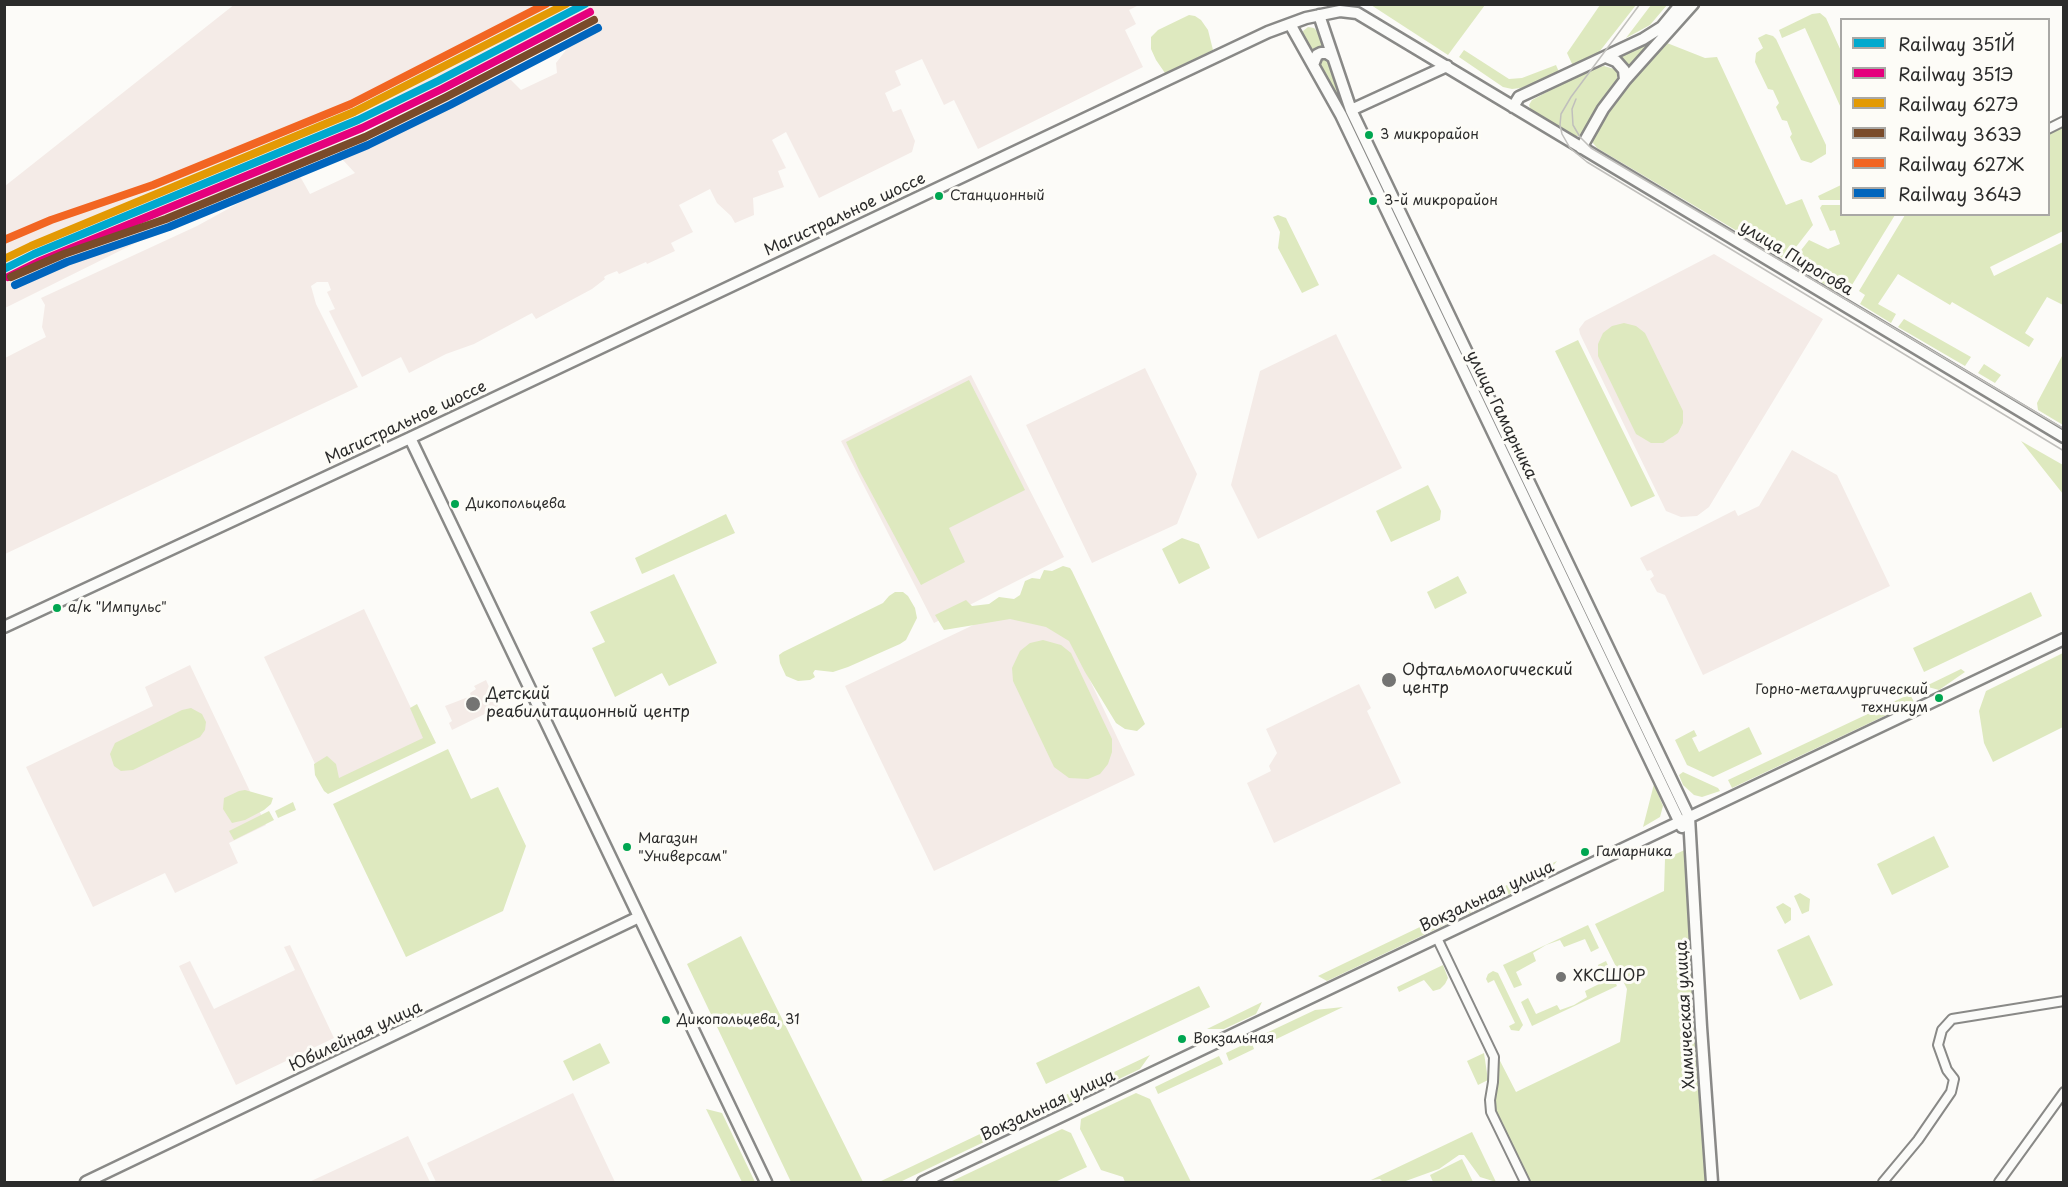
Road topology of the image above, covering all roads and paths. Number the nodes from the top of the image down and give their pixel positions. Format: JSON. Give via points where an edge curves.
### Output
{"nodes":[{"id":1,"x":1681,"y":4,"type":"edge"},
{"id":2,"x":1693,"y":4,"type":"edge"},
{"id":3,"x":1319,"y":15,"type":"junction"},
{"id":4,"x":1290,"y":24,"type":"junction"},
{"id":5,"x":1334,"y":57,"type":"junction"},
{"id":6,"x":1606,"y":57,"type":"junction"},
{"id":7,"x":1313,"y":65,"type":"junction"},
{"id":8,"x":1447,"y":66,"type":"junction"},
{"id":9,"x":1625,"y":80,"type":"junction"},
{"id":10,"x":1514,"y":107,"type":"junction"},
{"id":11,"x":1351,"y":110,"type":"junction"},
{"id":12,"x":2064,"y":121,"type":"edge"},
{"id":13,"x":2050,"y":128,"type":"edge"},
{"id":14,"x":1581,"y":148,"type":"junction"},
{"id":15,"x":2064,"y":437,"type":"edge"},
{"id":16,"x":410,"y":438,"type":"junction"},
{"id":17,"x":4,"y":627,"type":"edge"},
{"id":18,"x":2064,"y":639,"type":"edge"},
{"id":19,"x":1684,"y":820,"type":"junction"},
{"id":20,"x":639,"y":917,"type":"junction"},
{"id":21,"x":1437,"y":938,"type":"junction"},
{"id":22,"x":2064,"y":1001,"type":"edge"},
{"id":23,"x":2064,"y":1092,"type":"edge"},
{"id":24,"x":86,"y":1182,"type":"edge"},
{"id":25,"x":766,"y":1182,"type":"edge"},
{"id":26,"x":923,"y":1182,"type":"edge"},
{"id":27,"x":1525,"y":1182,"type":"edge"},
{"id":28,"x":1712,"y":1182,"type":"edge"},
{"id":29,"x":1882,"y":1182,"type":"edge"},
{"id":30,"x":1999,"y":1182,"type":"edge"}],
"edges":[{"from":1,"to":6,"type":"main road","via":[[1662,27]]},
{"from":2,"to":9,"type":"main road"},
{"from":3,"to":4,"type":"main road","name":"Магистральное шоссе"},
{"from":3,"to":5,"type":"main road","name":"улица Гамарника"},
{"from":3,"to":8,"type":"main road","name":"Магистральное шоссе","via":[[1357,13]]},
{"from":4,"to":7,"type":"main road","name":"улица Гамарника"},
{"from":4,"to":16,"type":"main road","name":"Магистральное шоссе"},
{"from":5,"to":7,"type":"main road","via":[[1321,53]]},
{"from":5,"to":11,"type":"main road","name":"улица Гамарника"},
{"from":6,"to":9,"type":"main road","via":[[1624,70]]},
{"from":6,"to":10,"type":"main road","via":[[1519,96]]},
{"from":7,"to":19,"type":"main road","name":"улица Гамарника","via":[[1341,115]]},
{"from":8,"to":10,"type":"main road","name":"Магистральное шоссе"},
{"from":8,"to":11,"type":"main road"},
{"from":9,"to":14,"type":"main road"},
{"from":10,"to":14,"type":"main road","name":"улица Пирогова"},
{"from":11,"to":19,"type":"main road","name":"улица Гамарника"},
{"from":12,"to":13,"type":"street"},
{"from":14,"to":15,"type":"main road","name":"улица Пирогова"},
{"from":16,"to":17,"type":"main road","name":"Магистральное шоссе"},
{"from":16,"to":20,"type":"main road"},
{"from":18,"to":19,"type":"main road","name":"Вокзальная улица"},
{"from":19,"to":21,"type":"main road","name":"Вокзальная улица"},
{"from":19,"to":28,"type":"main road","name":"Химическая улица","via":[[1691,846]]},
{"from":20,"to":24,"type":"main road","name":"Юбилейная улица"},
{"from":20,"to":25,"type":"main road"},
{"from":21,"to":26,"type":"main road","name":"Вокзальная улица"},
{"from":21,"to":27,"type":"street","via":[[1494,1057],[1491,1112]]},
{"from":22,"to":29,"type":"street","via":[[1952,1019],[1942,1030],[1938,1045],[1954,1079],[1951,1092],[1918,1140]]},
{"from":23,"to":30,"type":"street"}]}
